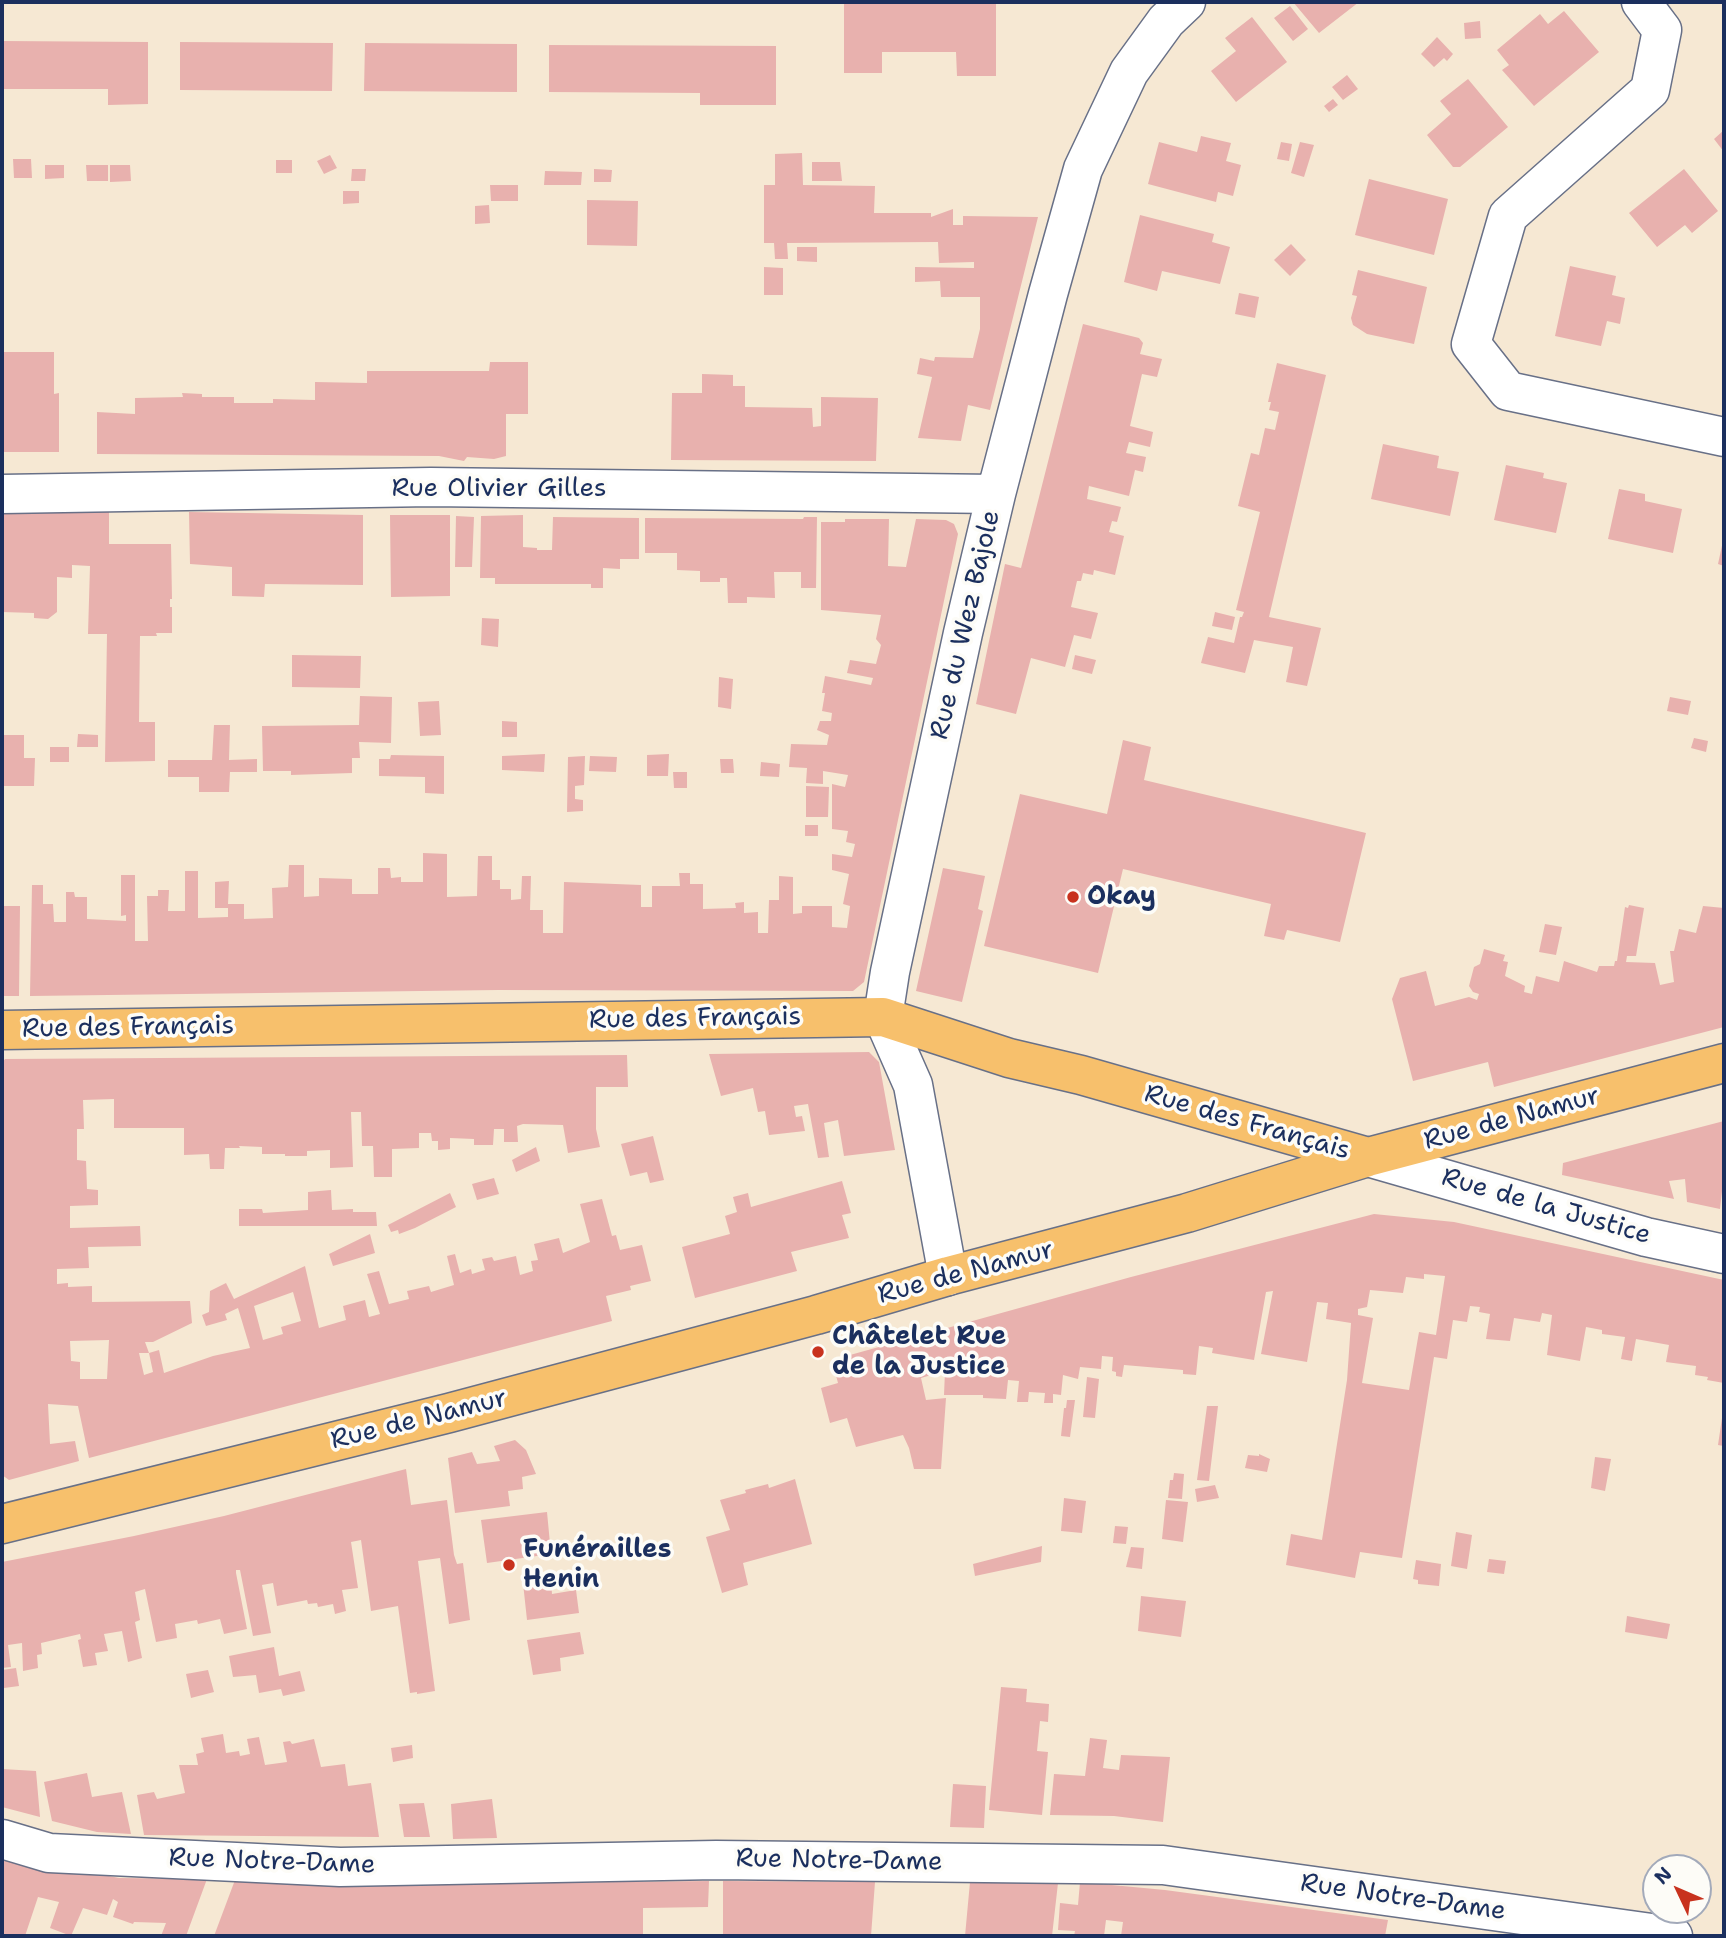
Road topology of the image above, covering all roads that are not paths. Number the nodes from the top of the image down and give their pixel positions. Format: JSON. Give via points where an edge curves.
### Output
{"nodes":[{"id":1,"x":1641,"y":2,"type":"edge"},
{"id":2,"x":1165,"y":8,"type":"edge"},
{"id":3,"x":1724,"y":437,"type":"edge"},
{"id":4,"x":2,"y":494,"type":"edge"},
{"id":5,"x":996,"y":494,"type":"junction"},
{"id":6,"x":883,"y":1017,"type":"junction"},
{"id":7,"x":2,"y":1030,"type":"edge"},
{"id":8,"x":1724,"y":1063,"type":"edge"},
{"id":9,"x":1368,"y":1157,"type":"junction"},
{"id":10,"x":1724,"y":1254,"type":"edge"},
{"id":11,"x":948,"y":1276,"type":"junction"},
{"id":12,"x":2,"y":1524,"type":"edge"},
{"id":13,"x":2,"y":1839,"type":"edge"},
{"id":14,"x":1673,"y":1936,"type":"edge"}],
"edges":[{"from":1,"to":3,"type":"street","via":[[1662,30],[1650,90],[1508,216],[1471,344],[1508,391]]},
{"from":2,"to":5,"type":"street","name":"Rue du Wez Bajole","via":[[1083,169]]},
{"from":4,"to":5,"type":"street","name":"Rue Olivier Gilles","via":[[431,487]]},
{"from":5,"to":6,"type":"street","name":"Rue du Wez Bajole"},
{"from":6,"to":7,"type":"main road","name":"Rue des Français"},
{"from":6,"to":9,"type":"main road","name":"Rue des Français","via":[[1009,1058]]},
{"from":6,"to":11,"type":"street","via":[[914,1085]]},
{"from":8,"to":9,"type":"main road","name":"Rue de Namur"},
{"from":9,"to":10,"type":"street","name":"Rue de la Justice","via":[[1646,1237]]},
{"from":9,"to":11,"type":"main road","name":"Rue de Namur","via":[[1187,1213]]},
{"from":11,"to":12,"type":"main road","name":"Rue de Namur","via":[[449,1413]]},
{"from":13,"to":14,"type":"street","name":"Rue Notre-Dame","via":[[49,1853],[340,1867],[716,1860],[1163,1865]]}]}
